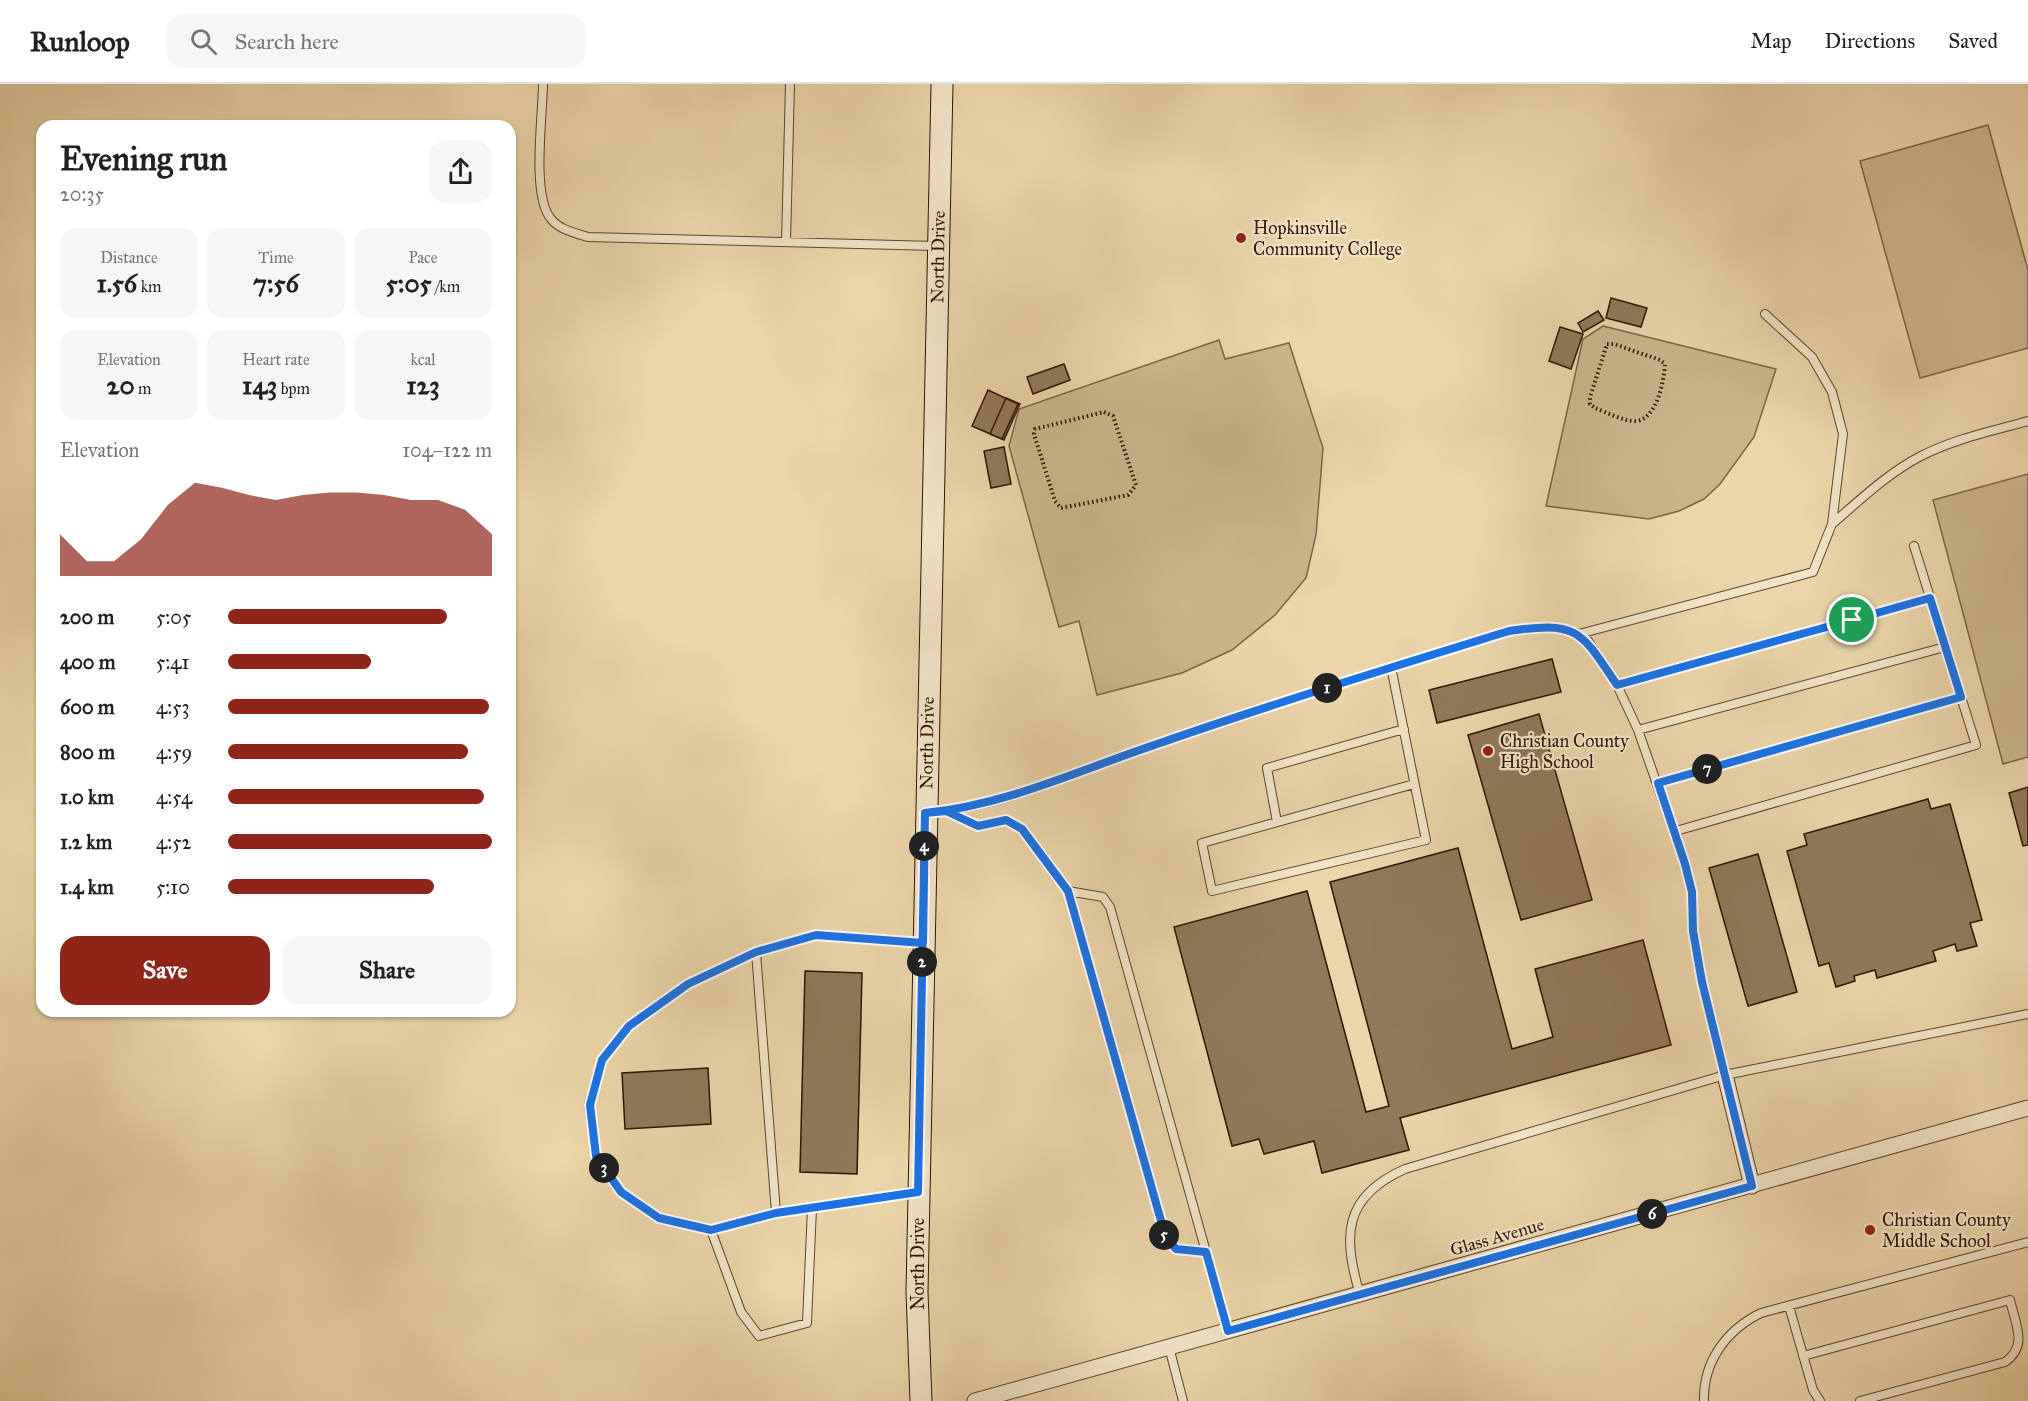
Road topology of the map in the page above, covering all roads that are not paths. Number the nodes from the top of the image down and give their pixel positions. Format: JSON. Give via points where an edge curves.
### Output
{"nodes":[{"id":1,"x":543,"y":84,"type":"edge"},
{"id":2,"x":790,"y":84,"type":"edge"},
{"id":3,"x":942,"y":84,"type":"edge"},
{"id":4,"x":786,"y":242,"type":"junction"},
{"id":5,"x":939,"y":246,"type":"junction"},
{"id":6,"x":1765,"y":314,"type":"dead end"},
{"id":7,"x":2028,"y":421,"type":"edge"},
{"id":8,"x":1832,"y":524,"type":"junction"},
{"id":9,"x":1914,"y":546,"type":"dead end"},
{"id":10,"x":1930,"y":598,"type":"junction"},
{"id":11,"x":1579,"y":634,"type":"junction"},
{"id":12,"x":1945,"y":647,"type":"junction"},
{"id":13,"x":1391,"y":667,"type":"junction"},
{"id":14,"x":1617,"y":685,"type":"junction"},
{"id":15,"x":1961,"y":697,"type":"junction"},
{"id":16,"x":1404,"y":729,"type":"junction"},
{"id":17,"x":1638,"y":730,"type":"junction"},
{"id":18,"x":1658,"y":783,"type":"junction"},
{"id":19,"x":1414,"y":784,"type":"junction"},
{"id":20,"x":935,"y":812,"type":"junction"},
{"id":21,"x":1277,"y":822,"type":"junction"},
{"id":22,"x":1676,"y":831,"type":"junction"},
{"id":23,"x":1068,"y":891,"type":"junction"},
{"id":24,"x":923,"y":943,"type":"junction"},
{"id":25,"x":756,"y":952,"type":"junction"},
{"id":26,"x":2028,"y":1014,"type":"edge"},
{"id":27,"x":1725,"y":1075,"type":"junction"},
{"id":28,"x":2028,"y":1108,"type":"edge"},
{"id":29,"x":1752,"y":1186,"type":"junction"},
{"id":30,"x":918,"y":1192,"type":"junction"},
{"id":31,"x":812,"y":1208,"type":"junction"},
{"id":32,"x":776,"y":1213,"type":"junction"},
{"id":33,"x":711,"y":1230,"type":"junction"},
{"id":34,"x":2028,"y":1242,"type":"edge"},
{"id":35,"x":1206,"y":1252,"type":"junction"},
{"id":36,"x":1360,"y":1296,"type":"junction"},
{"id":37,"x":1789,"y":1306,"type":"junction"},
{"id":38,"x":1228,"y":1331,"type":"junction"},
{"id":39,"x":1168,"y":1347,"type":"junction"},
{"id":40,"x":1803,"y":1356,"type":"junction"},
{"id":41,"x":921,"y":1401,"type":"edge"},
{"id":42,"x":975,"y":1401,"type":"edge"},
{"id":43,"x":1183,"y":1401,"type":"edge"},
{"id":44,"x":1704,"y":1401,"type":"edge"},
{"id":45,"x":1820,"y":1401,"type":"edge"},
{"id":46,"x":1860,"y":1401,"type":"edge"}],
"edges":[{"from":1,"to":4,"type":"lane","via":[[542,192],[550,218],[560,227],[588,237]]},
{"from":2,"to":4,"type":"lane"},
{"from":3,"to":5,"type":"main road","name":"North Drive"},
{"from":4,"to":5,"type":"lane"},
{"from":5,"to":20,"type":"main road","name":"North Drive"},
{"from":6,"to":8,"type":"lane","via":[[1812,357],[1832,392],[1843,434]]},
{"from":7,"to":8,"type":"lane","via":[[1921,456]]},
{"from":8,"to":11,"type":"lane","via":[[1813,572]]},
{"from":9,"to":10,"type":"lane"},
{"from":10,"to":12,"type":"lane"},
{"from":10,"to":14,"type":"lane"},
{"from":11,"to":13,"type":"lane","via":[[1556,627],[1509,631]]},
{"from":11,"to":14,"type":"lane"},
{"from":12,"to":15,"type":"lane"},
{"from":12,"to":17,"type":"lane"},
{"from":13,"to":16,"type":"lane"},
{"from":13,"to":20,"type":"lane","via":[[1162,742],[1040,787]]},
{"from":14,"to":17,"type":"lane"},
{"from":15,"to":18,"type":"lane"},
{"from":15,"to":22,"type":"lane","via":[[1976,745]]},
{"from":16,"to":19,"type":"lane"},
{"from":16,"to":21,"type":"lane","via":[[1267,768]]},
{"from":17,"to":18,"type":"lane"},
{"from":18,"to":22,"type":"lane"},
{"from":19,"to":21,"type":"lane"},
{"from":19,"to":21,"type":"lane","via":[[1426,840],[1212,891],[1202,843]]},
{"from":20,"to":23,"type":"lane","via":[[978,826],[1006,820],[1022,829]]},
{"from":20,"to":24,"type":"main road","name":"North Drive"},
{"from":22,"to":27,"type":"lane","via":[[1692,892],[1693,931],[1702,982]]},
{"from":23,"to":35,"type":"lane","via":[[1165,1235],[1176,1249]]},
{"from":23,"to":35,"type":"lane","via":[[1103,897],[1110,907]]},
{"from":24,"to":25,"type":"lane","via":[[816,935]]},
{"from":24,"to":30,"type":"main road","name":"North Drive"},
{"from":25,"to":32,"type":"lane"},
{"from":25,"to":33,"type":"lane","via":[[688,984],[629,1026],[602,1060],[590,1105],[596,1156],[621,1192],[659,1218]]},
{"from":26,"to":27,"type":"lane"},
{"from":27,"to":29,"type":"street"},
{"from":27,"to":36,"type":"lane","via":[[1405,1169],[1380,1181],[1356,1214],[1349,1239]]},
{"from":28,"to":29,"type":"street","name":"Glass Avenue"},
{"from":29,"to":36,"type":"street","name":"Glass Avenue"},
{"from":30,"to":31,"type":"lane"},
{"from":30,"to":41,"type":"main road","name":"North Drive","via":[[916,1292]]},
{"from":31,"to":32,"type":"lane"},
{"from":31,"to":33,"type":"lane","via":[[807,1323],[759,1336],[741,1312]]},
{"from":32,"to":33,"type":"lane"},
{"from":34,"to":37,"type":"lane"},
{"from":35,"to":38,"type":"lane"},
{"from":36,"to":38,"type":"street","name":"Glass Avenue"},
{"from":37,"to":40,"type":"lane"},
{"from":37,"to":44,"type":"lane","via":[[1742,1322],[1725,1338],[1710,1364]]},
{"from":38,"to":39,"type":"street","name":"Glass Avenue"},
{"from":39,"to":42,"type":"street","name":"Glass Avenue"},
{"from":39,"to":43,"type":"lane"},
{"from":40,"to":45,"type":"lane"},
{"from":40,"to":46,"type":"lane","via":[[2010,1300],[2022,1345],[2017,1355],[2005,1362]]}]}
